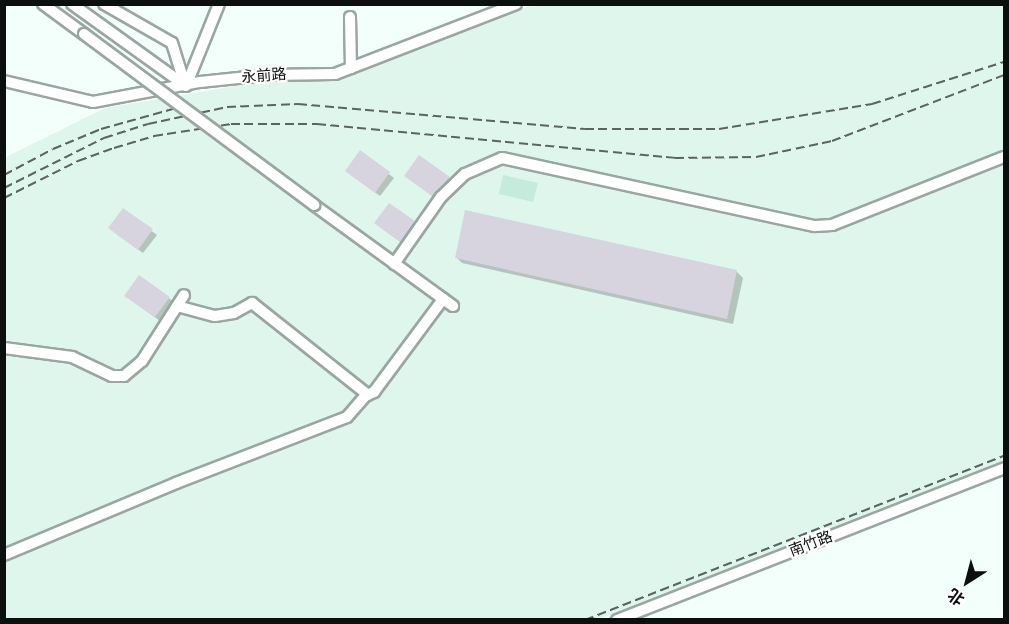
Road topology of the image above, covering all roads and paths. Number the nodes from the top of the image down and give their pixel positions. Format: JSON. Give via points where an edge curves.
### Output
{"nodes":[{"id":1,"x":43,"y":4,"type":"edge"},
{"id":2,"x":72,"y":4,"type":"edge"},
{"id":3,"x":104,"y":4,"type":"edge"},
{"id":4,"x":219,"y":4,"type":"edge"},
{"id":5,"x":516,"y":4,"type":"edge"},
{"id":6,"x":350,"y":17,"type":"dead end"},
{"id":7,"x":351,"y":68,"type":"junction"},
{"id":8,"x":4,"y":81,"type":"edge"},
{"id":9,"x":186,"y":86,"type":"junction"},
{"id":10,"x":1005,"y":156,"type":"edge"},
{"id":11,"x":394,"y":264,"type":"junction"},
{"id":12,"x":184,"y":295,"type":"dead end"},
{"id":13,"x":443,"y":299,"type":"junction"},
{"id":14,"x":177,"y":306,"type":"junction"},
{"id":15,"x":453,"y":306,"type":"dead end"},
{"id":16,"x":4,"y":348,"type":"edge"},
{"id":17,"x":368,"y":395,"type":"junction"},
{"id":18,"x":1005,"y":468,"type":"edge"},
{"id":19,"x":4,"y":555,"type":"edge"},
{"id":20,"x":617,"y":620,"type":"edge"}],
"edges":[{"from":1,"to":11,"type":"street","bridge":true},
{"from":2,"to":9,"type":"street"},
{"from":3,"to":9,"type":"street","via":[[172,44]]},
{"from":4,"to":9,"type":"street"},
{"from":5,"to":7,"type":"street","name":"永前路"},
{"from":6,"to":7,"type":"street"},
{"from":7,"to":9,"type":"street","name":"永前路","via":[[335,74],[267,75]]},
{"from":8,"to":9,"type":"street","name":"永前路","via":[[93,102]]},
{"from":10,"to":11,"type":"street","via":[[832,225],[815,226],[502,158],[465,174],[441,198]]},
{"from":11,"to":13,"type":"street"},
{"from":12,"to":14,"type":"street"},
{"from":13,"to":15,"type":"street"},
{"from":13,"to":17,"type":"street"},
{"from":14,"to":16,"type":"street","via":[[142,361],[124,376],[112,376],[72,357]]},
{"from":14,"to":17,"type":"street","via":[[215,316],[234,313],[252,303]]},
{"from":17,"to":19,"type":"street","via":[[347,417]]},
{"from":18,"to":20,"type":"street","name":"南竹路"}]}
